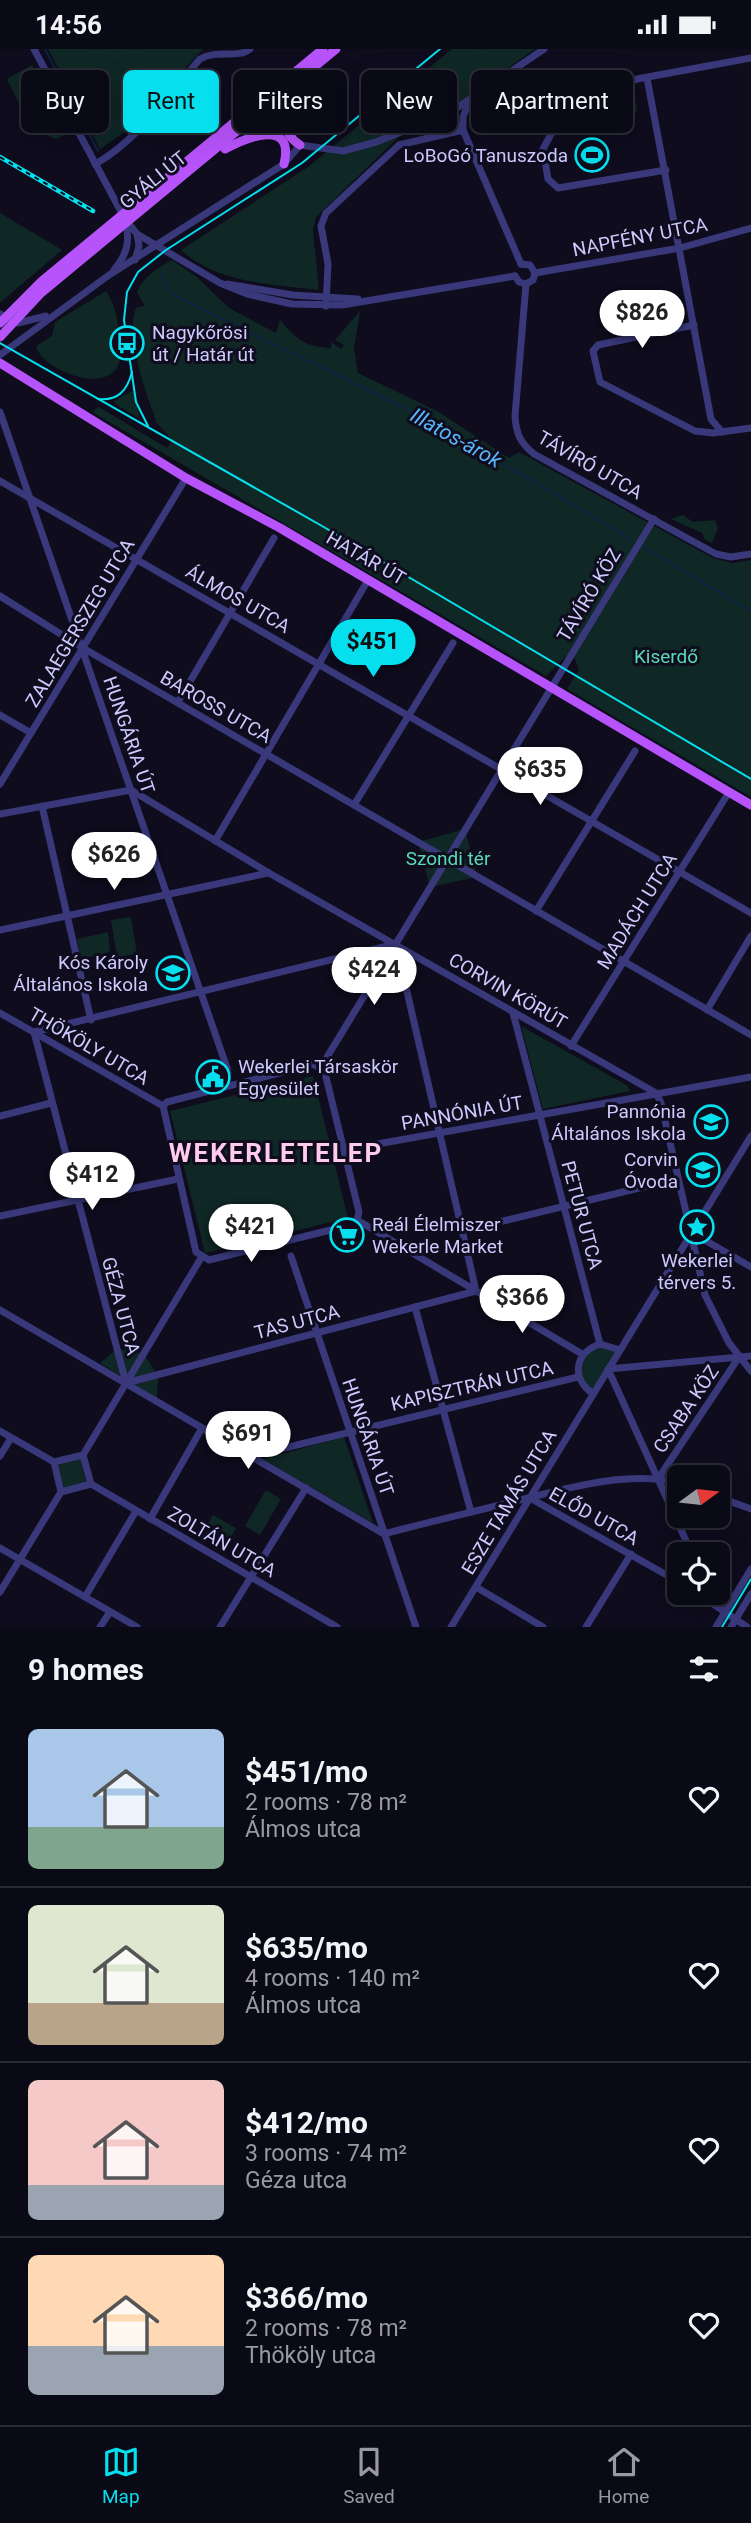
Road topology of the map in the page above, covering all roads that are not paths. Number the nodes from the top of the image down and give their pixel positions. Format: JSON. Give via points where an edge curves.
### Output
{"nodes":[{"id":1,"x":34,"y":49,"type":"edge"},
{"id":2,"x":250,"y":49,"type":"edge"},
{"id":3,"x":323,"y":49,"type":"edge"},
{"id":4,"x":336,"y":49,"type":"edge"},
{"id":5,"x":544,"y":49,"type":"edge"},
{"id":6,"x":751,"y":58,"type":"edge"},
{"id":7,"x":313,"y":70,"type":"edge"},
{"id":8,"x":648,"y":78,"type":"junction"},
{"id":9,"x":469,"y":102,"type":"junction"},
{"id":10,"x":457,"y":108,"type":"edge"},
{"id":11,"x":457,"y":125,"type":"edge"},
{"id":12,"x":463,"y":130,"type":"junction"},
{"id":13,"x":238,"y":133,"type":"edge"},
{"id":14,"x":290,"y":133,"type":"edge"},
{"id":15,"x":397,"y":133,"type":"edge"},
{"id":16,"x":300,"y":145,"type":"junction"},
{"id":17,"x":211,"y":156,"type":"junction"},
{"id":18,"x":94,"y":164,"type":"junction"},
{"id":19,"x":284,"y":164,"type":"junction"},
{"id":20,"x":666,"y":170,"type":"junction"},
{"id":21,"x":140,"y":207,"type":"junction"},
{"id":22,"x":125,"y":219,"type":"junction"},
{"id":23,"x":751,"y":228,"type":"edge"},
{"id":24,"x":137,"y":234,"type":"junction"},
{"id":25,"x":159,"y":245,"type":"junction"},
{"id":26,"x":680,"y":248,"type":"junction"},
{"id":27,"x":134,"y":260,"type":"junction"},
{"id":28,"x":521,"y":264,"type":"junction"},
{"id":29,"x":535,"y":273,"type":"junction"},
{"id":30,"x":109,"y":275,"type":"junction"},
{"id":31,"x":514,"y":276,"type":"junction"},
{"id":32,"x":526,"y":284,"type":"junction"},
{"id":33,"x":326,"y":301,"type":"junction"},
{"id":34,"x":19,"y":308,"type":"junction"},
{"id":35,"x":53,"y":313,"type":"junction"},
{"id":36,"x":0,"y":314,"type":"edge"},
{"id":37,"x":0,"y":323,"type":"edge"},
{"id":38,"x":694,"y":325,"type":"junction"},
{"id":39,"x":0,"y":337,"type":"edge"},
{"id":40,"x":0,"y":355,"type":"edge"},
{"id":41,"x":0,"y":363,"type":"edge"},
{"id":42,"x":0,"y":412,"type":"edge"},
{"id":43,"x":751,"y":428,"type":"edge"},
{"id":44,"x":722,"y":432,"type":"junction"},
{"id":45,"x":186,"y":478,"type":"junction"},
{"id":46,"x":0,"y":481,"type":"edge"},
{"id":47,"x":32,"y":499,"type":"junction"},
{"id":48,"x":654,"y":519,"type":"junction"},
{"id":49,"x":274,"y":538,"type":"dead end"},
{"id":50,"x":751,"y":554,"type":"edge"},
{"id":51,"x":137,"y":559,"type":"junction"},
{"id":52,"x":368,"y":580,"type":"junction"},
{"id":53,"x":0,"y":596,"type":"edge"},
{"id":54,"x":229,"y":612,"type":"junction"},
{"id":55,"x":453,"y":643,"type":"dead end"},
{"id":56,"x":83,"y":648,"type":"junction"},
{"id":57,"x":319,"y":664,"type":"junction"},
{"id":58,"x":552,"y":687,"type":"junction"},
{"id":59,"x":178,"y":702,"type":"junction"},
{"id":60,"x":0,"y":715,"type":"edge"},
{"id":61,"x":409,"y":716,"type":"junction"},
{"id":62,"x":31,"y":733,"type":"junction"},
{"id":63,"x":635,"y":751,"type":"dead end"},
{"id":64,"x":266,"y":754,"type":"junction"},
{"id":65,"x":502,"y":769,"type":"junction"},
{"id":66,"x":0,"y":784,"type":"edge"},
{"id":67,"x":131,"y":790,"type":"junction"},
{"id":68,"x":729,"y":792,"type":"junction"},
{"id":69,"x":354,"y":805,"type":"junction"},
{"id":70,"x":751,"y":805,"type":"edge"},
{"id":71,"x":42,"y":806,"type":"junction"},
{"id":72,"x":0,"y":814,"type":"edge"},
{"id":73,"x":592,"y":821,"type":"junction"},
{"id":74,"x":215,"y":841,"type":"junction"},
{"id":75,"x":447,"y":859,"type":"junction"},
{"id":76,"x":680,"y":872,"type":"junction"},
{"id":77,"x":269,"y":873,"type":"junction"},
{"id":78,"x":167,"y":895,"type":"junction"},
{"id":79,"x":536,"y":911,"type":"junction"},
{"id":80,"x":751,"y":913,"type":"edge"},
{"id":81,"x":67,"y":916,"type":"junction"},
{"id":82,"x":0,"y":930,"type":"edge"},
{"id":83,"x":751,"y":936,"type":"edge"},
{"id":84,"x":396,"y":944,"type":"junction"},
{"id":85,"x":624,"y":961,"type":"junction"},
{"id":86,"x":201,"y":992,"type":"junction"},
{"id":87,"x":707,"y":1010,"type":"junction"},
{"id":88,"x":0,"y":1013,"type":"edge"},
{"id":89,"x":513,"y":1013,"type":"junction"},
{"id":90,"x":91,"y":1020,"type":"junction"},
{"id":91,"x":34,"y":1033,"type":"junction"},
{"id":92,"x":751,"y":1035,"type":"edge"},
{"id":93,"x":571,"y":1046,"type":"junction"},
{"id":94,"x":321,"y":1067,"type":"junction"},
{"id":95,"x":751,"y":1077,"type":"edge"},
{"id":96,"x":232,"y":1085,"type":"junction"},
{"id":97,"x":656,"y":1093,"type":"junction"},
{"id":98,"x":51,"y":1103,"type":"junction"},
{"id":99,"x":163,"y":1106,"type":"junction"},
{"id":100,"x":540,"y":1114,"type":"junction"},
{"id":101,"x":0,"y":1116,"type":"edge"},
{"id":102,"x":439,"y":1133,"type":"junction"},
{"id":103,"x":751,"y":1136,"type":"edge"},
{"id":104,"x":748,"y":1148,"type":"edge"},
{"id":105,"x":344,"y":1150,"type":"junction"},
{"id":106,"x":178,"y":1179,"type":"junction"},
{"id":107,"x":677,"y":1179,"type":"junction"},
{"id":108,"x":76,"y":1201,"type":"junction"},
{"id":109,"x":564,"y":1207,"type":"junction"},
{"id":110,"x":0,"y":1216,"type":"edge"},
{"id":111,"x":357,"y":1220,"type":"junction"},
{"id":112,"x":462,"y":1231,"type":"junction"},
{"id":113,"x":691,"y":1232,"type":"junction"},
{"id":114,"x":286,"y":1241,"type":"junction"},
{"id":115,"x":201,"y":1258,"type":"junction"},
{"id":116,"x":751,"y":1267,"type":"edge"},
{"id":117,"x":476,"y":1291,"type":"junction"},
{"id":118,"x":415,"y":1307,"type":"junction"},
{"id":119,"x":0,"y":1309,"type":"edge"},
{"id":120,"x":317,"y":1333,"type":"junction"},
{"id":121,"x":600,"y":1344,"type":"junction"},
{"id":122,"x":620,"y":1350,"type":"junction"},
{"id":123,"x":582,"y":1354,"type":"junction"},
{"id":124,"x":751,"y":1356,"type":"edge"},
{"id":125,"x":739,"y":1357,"type":"junction"},
{"id":126,"x":608,"y":1369,"type":"junction"},
{"id":127,"x":751,"y":1371,"type":"edge"},
{"id":128,"x":578,"y":1377,"type":"junction"},
{"id":129,"x":126,"y":1383,"type":"junction"},
{"id":130,"x":593,"y":1394,"type":"junction"},
{"id":131,"x":443,"y":1408,"type":"junction"},
{"id":132,"x":202,"y":1428,"type":"junction"},
{"id":133,"x":0,"y":1431,"type":"edge"},
{"id":134,"x":350,"y":1431,"type":"junction"},
{"id":135,"x":10,"y":1438,"type":"junction"},
{"id":136,"x":83,"y":1455,"type":"junction"},
{"id":137,"x":0,"y":1456,"type":"edge"},
{"id":138,"x":250,"y":1456,"type":"junction"},
{"id":139,"x":54,"y":1462,"type":"junction"},
{"id":140,"x":658,"y":1479,"type":"junction"},
{"id":141,"x":667,"y":1481,"type":"edge"},
{"id":142,"x":91,"y":1484,"type":"junction"},
{"id":143,"x":306,"y":1488,"type":"junction"},
{"id":144,"x":61,"y":1492,"type":"junction"},
{"id":145,"x":530,"y":1497,"type":"junction"},
{"id":146,"x":730,"y":1501,"type":"edge"},
{"id":147,"x":751,"y":1509,"type":"edge"},
{"id":148,"x":136,"y":1511,"type":"junction"},
{"id":149,"x":471,"y":1512,"type":"junction"},
{"id":150,"x":150,"y":1519,"type":"junction"},
{"id":151,"x":384,"y":1534,"type":"junction"},
{"id":152,"x":687,"y":1542,"type":"edge"},
{"id":153,"x":0,"y":1548,"type":"edge"},
{"id":154,"x":631,"y":1555,"type":"junction"},
{"id":155,"x":19,"y":1560,"type":"junction"},
{"id":156,"x":751,"y":1569,"type":"edge"},
{"id":157,"x":667,"y":1575,"type":"edge"},
{"id":158,"x":251,"y":1577,"type":"junction"},
{"id":159,"x":476,"y":1587,"type":"junction"},
{"id":160,"x":0,"y":1592,"type":"edge"},
{"id":161,"x":751,"y":1594,"type":"edge"},
{"id":162,"x":85,"y":1597,"type":"junction"},
{"id":163,"x":717,"y":1605,"type":"edge"},
{"id":164,"x":110,"y":1612,"type":"junction"},
{"id":165,"x":724,"y":1614,"type":"junction"},
{"id":166,"x":733,"y":1623,"type":"edge"},
{"id":167,"x":332,"y":1626,"type":"edge"},
{"id":168,"x":100,"y":1627,"type":"edge"},
{"id":169,"x":137,"y":1627,"type":"edge"},
{"id":170,"x":220,"y":1627,"type":"edge"},
{"id":171,"x":416,"y":1627,"type":"edge"},
{"id":172,"x":451,"y":1627,"type":"edge"},
{"id":173,"x":543,"y":1627,"type":"edge"},
{"id":174,"x":586,"y":1627,"type":"edge"},
{"id":175,"x":716,"y":1627,"type":"edge"},
{"id":176,"x":747,"y":1627,"type":"edge"}],
"edges":[{"from":1,"to":18,"type":"street"},
{"from":2,"to":18,"type":"street","via":[[209,53],[200,59],[118,148]]},
{"from":3,"to":21,"type":"main road","name":"GYÁLI ÚT"},
{"from":4,"to":7,"type":"main road","name":"GYÁLI ÚT"},
{"from":5,"to":9,"type":"street"},
{"from":6,"to":8,"type":"street"},
{"from":8,"to":20,"type":"street"},
{"from":8,"to":20,"type":"street","via":[[618,85],[584,102],[551,134],[543,149],[546,169],[552,185],[564,188]]},
{"from":9,"to":10,"type":"street"},
{"from":9,"to":12,"type":"street","via":[[464,108]]},
{"from":11,"to":12,"type":"street"},
{"from":12,"to":28,"type":"street"},
{"from":12,"to":33,"type":"street","via":[[398,145],[326,213],[321,222],[328,269]]},
{"from":13,"to":17,"type":"main road","name":"GYÁLI ÚT"},
{"from":14,"to":16,"type":"main road"},
{"from":15,"to":16,"type":"street","via":[[338,152]]},
{"from":16,"to":19,"type":"street"},
{"from":17,"to":19,"type":"main road","via":[[246,138],[272,134],[285,146]]},
{"from":17,"to":21,"type":"main road","name":"GYÁLI ÚT"},
{"from":18,"to":22,"type":"street"},
{"from":19,"to":25,"type":"street"},
{"from":20,"to":26,"type":"street"},
{"from":21,"to":34,"type":"main road","name":"GYÁLI ÚT"},
{"from":22,"to":24,"type":"street"},
{"from":22,"to":30,"type":"street","via":[[127,250]]},
{"from":23,"to":26,"type":"street","name":"NAPFÉNY UTCA"},
{"from":24,"to":25,"type":"street"},
{"from":24,"to":27,"type":"street"},
{"from":25,"to":27,"type":"street"},
{"from":25,"to":33,"type":"street","via":[[220,283],[266,299]]},
{"from":26,"to":29,"type":"street","name":"NAPFÉNY UTCA"},
{"from":26,"to":38,"type":"street"},
{"from":27,"to":30,"type":"street"},
{"from":28,"to":29,"type":"street","via":[[529,264]]},
{"from":28,"to":31,"type":"street"},
{"from":29,"to":32,"type":"street"},
{"from":30,"to":35,"type":"street"},
{"from":31,"to":32,"type":"street"},
{"from":31,"to":33,"type":"street","via":[[369,300]]},
{"from":32,"to":48,"type":"street","name":"TÁVÍRÓ UTCA","via":[[515,416],[521,443]]},
{"from":34,"to":37,"type":"main road"},
{"from":34,"to":39,"type":"main road"},
{"from":35,"to":36,"type":"street","via":[[22,323]]},
{"from":35,"to":40,"type":"street"},
{"from":38,"to":44,"type":"street","via":[[711,419]]},
{"from":38,"to":44,"type":"street","via":[[598,345],[593,351],[598,377],[607,388],[686,427]]},
{"from":41,"to":45,"type":"main road","name":"HATÁR ÚT"},
{"from":42,"to":47,"type":"street","name":"HUNGÁRIA ÚT"},
{"from":43,"to":44,"type":"street"},
{"from":45,"to":51,"type":"street","name":"ZALAEGERSZEG UTCA"},
{"from":45,"to":52,"type":"main road","name":"HATÁR ÚT"},
{"from":46,"to":47,"type":"street","name":"ÁLMOS UTCA"},
{"from":47,"to":51,"type":"street","name":"ÁLMOS UTCA"},
{"from":47,"to":56,"type":"street","name":"HUNGÁRIA ÚT"},
{"from":48,"to":50,"type":"street","name":"TÁVÍRÓ UTCA","via":[[724,557]]},
{"from":48,"to":58,"type":"street","name":"TÁVÍRÓ KÖZ"},
{"from":49,"to":54,"type":"street"},
{"from":51,"to":54,"type":"street","name":"ÁLMOS UTCA"},
{"from":51,"to":56,"type":"street","name":"ZALAEGERSZEG UTCA"},
{"from":52,"to":57,"type":"street"},
{"from":52,"to":58,"type":"main road","name":"HATÁR ÚT"},
{"from":53,"to":56,"type":"street","name":"BAROSS UTCA"},
{"from":54,"to":57,"type":"street","name":"ÁLMOS UTCA"},
{"from":54,"to":59,"type":"street"},
{"from":55,"to":61,"type":"street"},
{"from":56,"to":59,"type":"street","name":"BAROSS UTCA"},
{"from":56,"to":62,"type":"street","name":"ZALAEGERSZEG UTCA"},
{"from":56,"to":67,"type":"street","name":"HUNGÁRIA ÚT"},
{"from":57,"to":61,"type":"street","name":"ÁLMOS UTCA"},
{"from":57,"to":64,"type":"street"},
{"from":58,"to":65,"type":"street","name":"TÁVÍRÓ KÖZ"},
{"from":58,"to":68,"type":"main road","name":"HATÁR ÚT"},
{"from":59,"to":64,"type":"street","name":"BAROSS UTCA"},
{"from":60,"to":62,"type":"street"},
{"from":61,"to":65,"type":"street","name":"ÁLMOS UTCA"},
{"from":61,"to":69,"type":"street"},
{"from":62,"to":66,"type":"street","name":"ZALAEGERSZEG UTCA"},
{"from":63,"to":73,"type":"street"},
{"from":64,"to":69,"type":"street","name":"BAROSS UTCA"},
{"from":64,"to":74,"type":"street"},
{"from":65,"to":73,"type":"street","name":"ÁLMOS UTCA"},
{"from":65,"to":75,"type":"street","name":"TÁVÍRÓ KÖZ"},
{"from":67,"to":71,"type":"street"},
{"from":67,"to":74,"type":"street","name":"CORVIN KÖRÚT"},
{"from":67,"to":78,"type":"street","name":"HUNGÁRIA ÚT"},
{"from":68,"to":70,"type":"main road","name":"HATÁR ÚT"},
{"from":68,"to":76,"type":"street","name":"MADÁCH UTCA"},
{"from":69,"to":75,"type":"street","name":"BAROSS UTCA"},
{"from":71,"to":72,"type":"street"},
{"from":71,"to":81,"type":"street"},
{"from":73,"to":76,"type":"street","name":"ÁLMOS UTCA"},
{"from":73,"to":79,"type":"street"},
{"from":74,"to":77,"type":"street","name":"CORVIN KÖRÚT"},
{"from":75,"to":79,"type":"street"},
{"from":75,"to":84,"type":"street"},
{"from":76,"to":80,"type":"street","name":"ÁLMOS UTCA"},
{"from":76,"to":85,"type":"street","name":"MADÁCH UTCA"},
{"from":77,"to":78,"type":"street"},
{"from":77,"to":84,"type":"street","name":"CORVIN KÖRÚT"},
{"from":78,"to":81,"type":"street"},
{"from":78,"to":86,"type":"street","name":"HUNGÁRIA ÚT"},
{"from":79,"to":85,"type":"street"},
{"from":81,"to":82,"type":"street"},
{"from":81,"to":90,"type":"street"},
{"from":83,"to":87,"type":"street"},
{"from":84,"to":86,"type":"street"},
{"from":84,"to":89,"type":"street","name":"CORVIN KÖRÚT"},
{"from":84,"to":94,"type":"street"},
{"from":84,"to":102,"type":"street"},
{"from":85,"to":87,"type":"street"},
{"from":85,"to":93,"type":"street","name":"MADÁCH UTCA"},
{"from":86,"to":90,"type":"street"},
{"from":86,"to":96,"type":"street","name":"HUNGÁRIA ÚT"},
{"from":87,"to":92,"type":"street"},
{"from":88,"to":91,"type":"street","name":"THÖKÖLY UTCA"},
{"from":89,"to":93,"type":"street","name":"CORVIN KÖRÚT"},
{"from":89,"to":100,"type":"street","name":"PETUR UTCA"},
{"from":90,"to":91,"type":"street"},
{"from":91,"to":98,"type":"street","name":"GÉZA UTCA"},
{"from":91,"to":99,"type":"street","name":"THÖKÖLY UTCA"},
{"from":93,"to":97,"type":"street","name":"CORVIN KÖRÚT"},
{"from":94,"to":96,"type":"street","via":[[314,1064]]},
{"from":94,"to":105,"type":"street"},
{"from":95,"to":97,"type":"street","name":"PANNÓNIA ÚT"},
{"from":96,"to":99,"type":"street"},
{"from":97,"to":100,"type":"street","name":"PANNÓNIA ÚT"},
{"from":97,"to":107,"type":"street"},
{"from":98,"to":101,"type":"street"},
{"from":98,"to":108,"type":"street","name":"GÉZA UTCA"},
{"from":99,"to":106,"type":"street"},
{"from":100,"to":102,"type":"street","name":"PANNÓNIA ÚT"},
{"from":100,"to":109,"type":"street","name":"PETUR UTCA"},
{"from":102,"to":105,"type":"street","name":"PANNÓNIA ÚT"},
{"from":102,"to":112,"type":"street"},
{"from":103,"to":104,"type":"street"},
{"from":104,"to":113,"type":"street"},
{"from":105,"to":111,"type":"street"},
{"from":106,"to":108,"type":"street"},
{"from":106,"to":115,"type":"street"},
{"from":107,"to":109,"type":"street"},
{"from":107,"to":113,"type":"street"},
{"from":108,"to":110,"type":"street"},
{"from":108,"to":129,"type":"street","name":"GÉZA UTCA"},
{"from":109,"to":112,"type":"street"},
{"from":109,"to":121,"type":"street","name":"PETUR UTCA"},
{"from":111,"to":114,"type":"street"},
{"from":111,"to":117,"type":"street"},
{"from":112,"to":117,"type":"street"},
{"from":113,"to":116,"type":"street"},
{"from":113,"to":122,"type":"street"},
{"from":113,"to":125,"type":"street","via":[[705,1295]]},
{"from":114,"to":115,"type":"street","via":[[209,1260]]},
{"from":114,"to":120,"type":"street","name":"HUNGÁRIA ÚT"},
{"from":115,"to":129,"type":"street"},
{"from":117,"to":118,"type":"street","name":"TAS UTCA"},
{"from":117,"to":123,"type":"street"},
{"from":118,"to":120,"type":"street","name":"TAS UTCA"},
{"from":118,"to":131,"type":"street"},
{"from":119,"to":129,"type":"street"},
{"from":120,"to":129,"type":"street","name":"TAS UTCA"},
{"from":120,"to":134,"type":"street","name":"HUNGÁRIA ÚT"},
{"from":121,"to":122,"type":"street"},
{"from":121,"to":123,"type":"street"},
{"from":122,"to":126,"type":"street","name":"ESZE TAMÁS UTCA"},
{"from":123,"to":128,"type":"street"},
{"from":124,"to":125,"type":"street"},
{"from":125,"to":126,"type":"street"},
{"from":125,"to":127,"type":"street"},
{"from":125,"to":140,"type":"street","name":"CSABA KÖZ"},
{"from":126,"to":130,"type":"street","name":"ESZE TAMÁS UTCA"},
{"from":126,"to":140,"type":"street"},
{"from":128,"to":130,"type":"street"},
{"from":128,"to":131,"type":"street","name":"KAPISZTRÁN UTCA"},
{"from":129,"to":132,"type":"street"},
{"from":129,"to":136,"type":"street"},
{"from":130,"to":145,"type":"street","name":"ESZE TAMÁS UTCA"},
{"from":131,"to":134,"type":"street","name":"KAPISZTRÁN UTCA"},
{"from":131,"to":149,"type":"street"},
{"from":132,"to":138,"type":"street"},
{"from":132,"to":150,"type":"street"},
{"from":133,"to":135,"type":"street"},
{"from":134,"to":138,"type":"street","name":"KAPISZTRÁN UTCA"},
{"from":134,"to":151,"type":"street","name":"HUNGÁRIA ÚT"},
{"from":135,"to":137,"type":"street"},
{"from":135,"to":139,"type":"street"},
{"from":136,"to":139,"type":"street"},
{"from":136,"to":142,"type":"street"},
{"from":138,"to":143,"type":"street"},
{"from":139,"to":144,"type":"street"},
{"from":140,"to":141,"type":"street"},
{"from":140,"to":145,"type":"street","via":[[603,1483]]},
{"from":140,"to":152,"type":"street"},
{"from":142,"to":144,"type":"street"},
{"from":142,"to":148,"type":"street","name":"ZOLTÁN UTCA"},
{"from":143,"to":151,"type":"street"},
{"from":143,"to":158,"type":"street"},
{"from":144,"to":155,"type":"street"},
{"from":145,"to":149,"type":"street"},
{"from":145,"to":154,"type":"street","name":"ELŐD UTCA"},
{"from":145,"to":159,"type":"street","name":"ESZE TAMÁS UTCA"},
{"from":146,"to":147,"type":"street"},
{"from":148,"to":150,"type":"street","name":"ZOLTÁN UTCA"},
{"from":148,"to":162,"type":"street"},
{"from":149,"to":151,"type":"street"},
{"from":150,"to":158,"type":"street","name":"ZOLTÁN UTCA"},
{"from":151,"to":171,"type":"street","name":"HUNGÁRIA ÚT"},
{"from":153,"to":155,"type":"street"},
{"from":154,"to":157,"type":"street","name":"ELŐD UTCA"},
{"from":154,"to":174,"type":"street"},
{"from":155,"to":160,"type":"street"},
{"from":155,"to":162,"type":"street"},
{"from":156,"to":165,"type":"street"},
{"from":158,"to":167,"type":"street","name":"ZOLTÁN UTCA"},
{"from":158,"to":170,"type":"street"},
{"from":159,"to":172,"type":"street","name":"ESZE TAMÁS UTCA"},
{"from":159,"to":173,"type":"street"},
{"from":161,"to":166,"type":"street"},
{"from":162,"to":164,"type":"street"},
{"from":163,"to":165,"type":"street"},
{"from":164,"to":168,"type":"street"},
{"from":164,"to":169,"type":"street"},
{"from":165,"to":166,"type":"street"},
{"from":165,"to":175,"type":"street"},
{"from":166,"to":176,"type":"street"}]}
